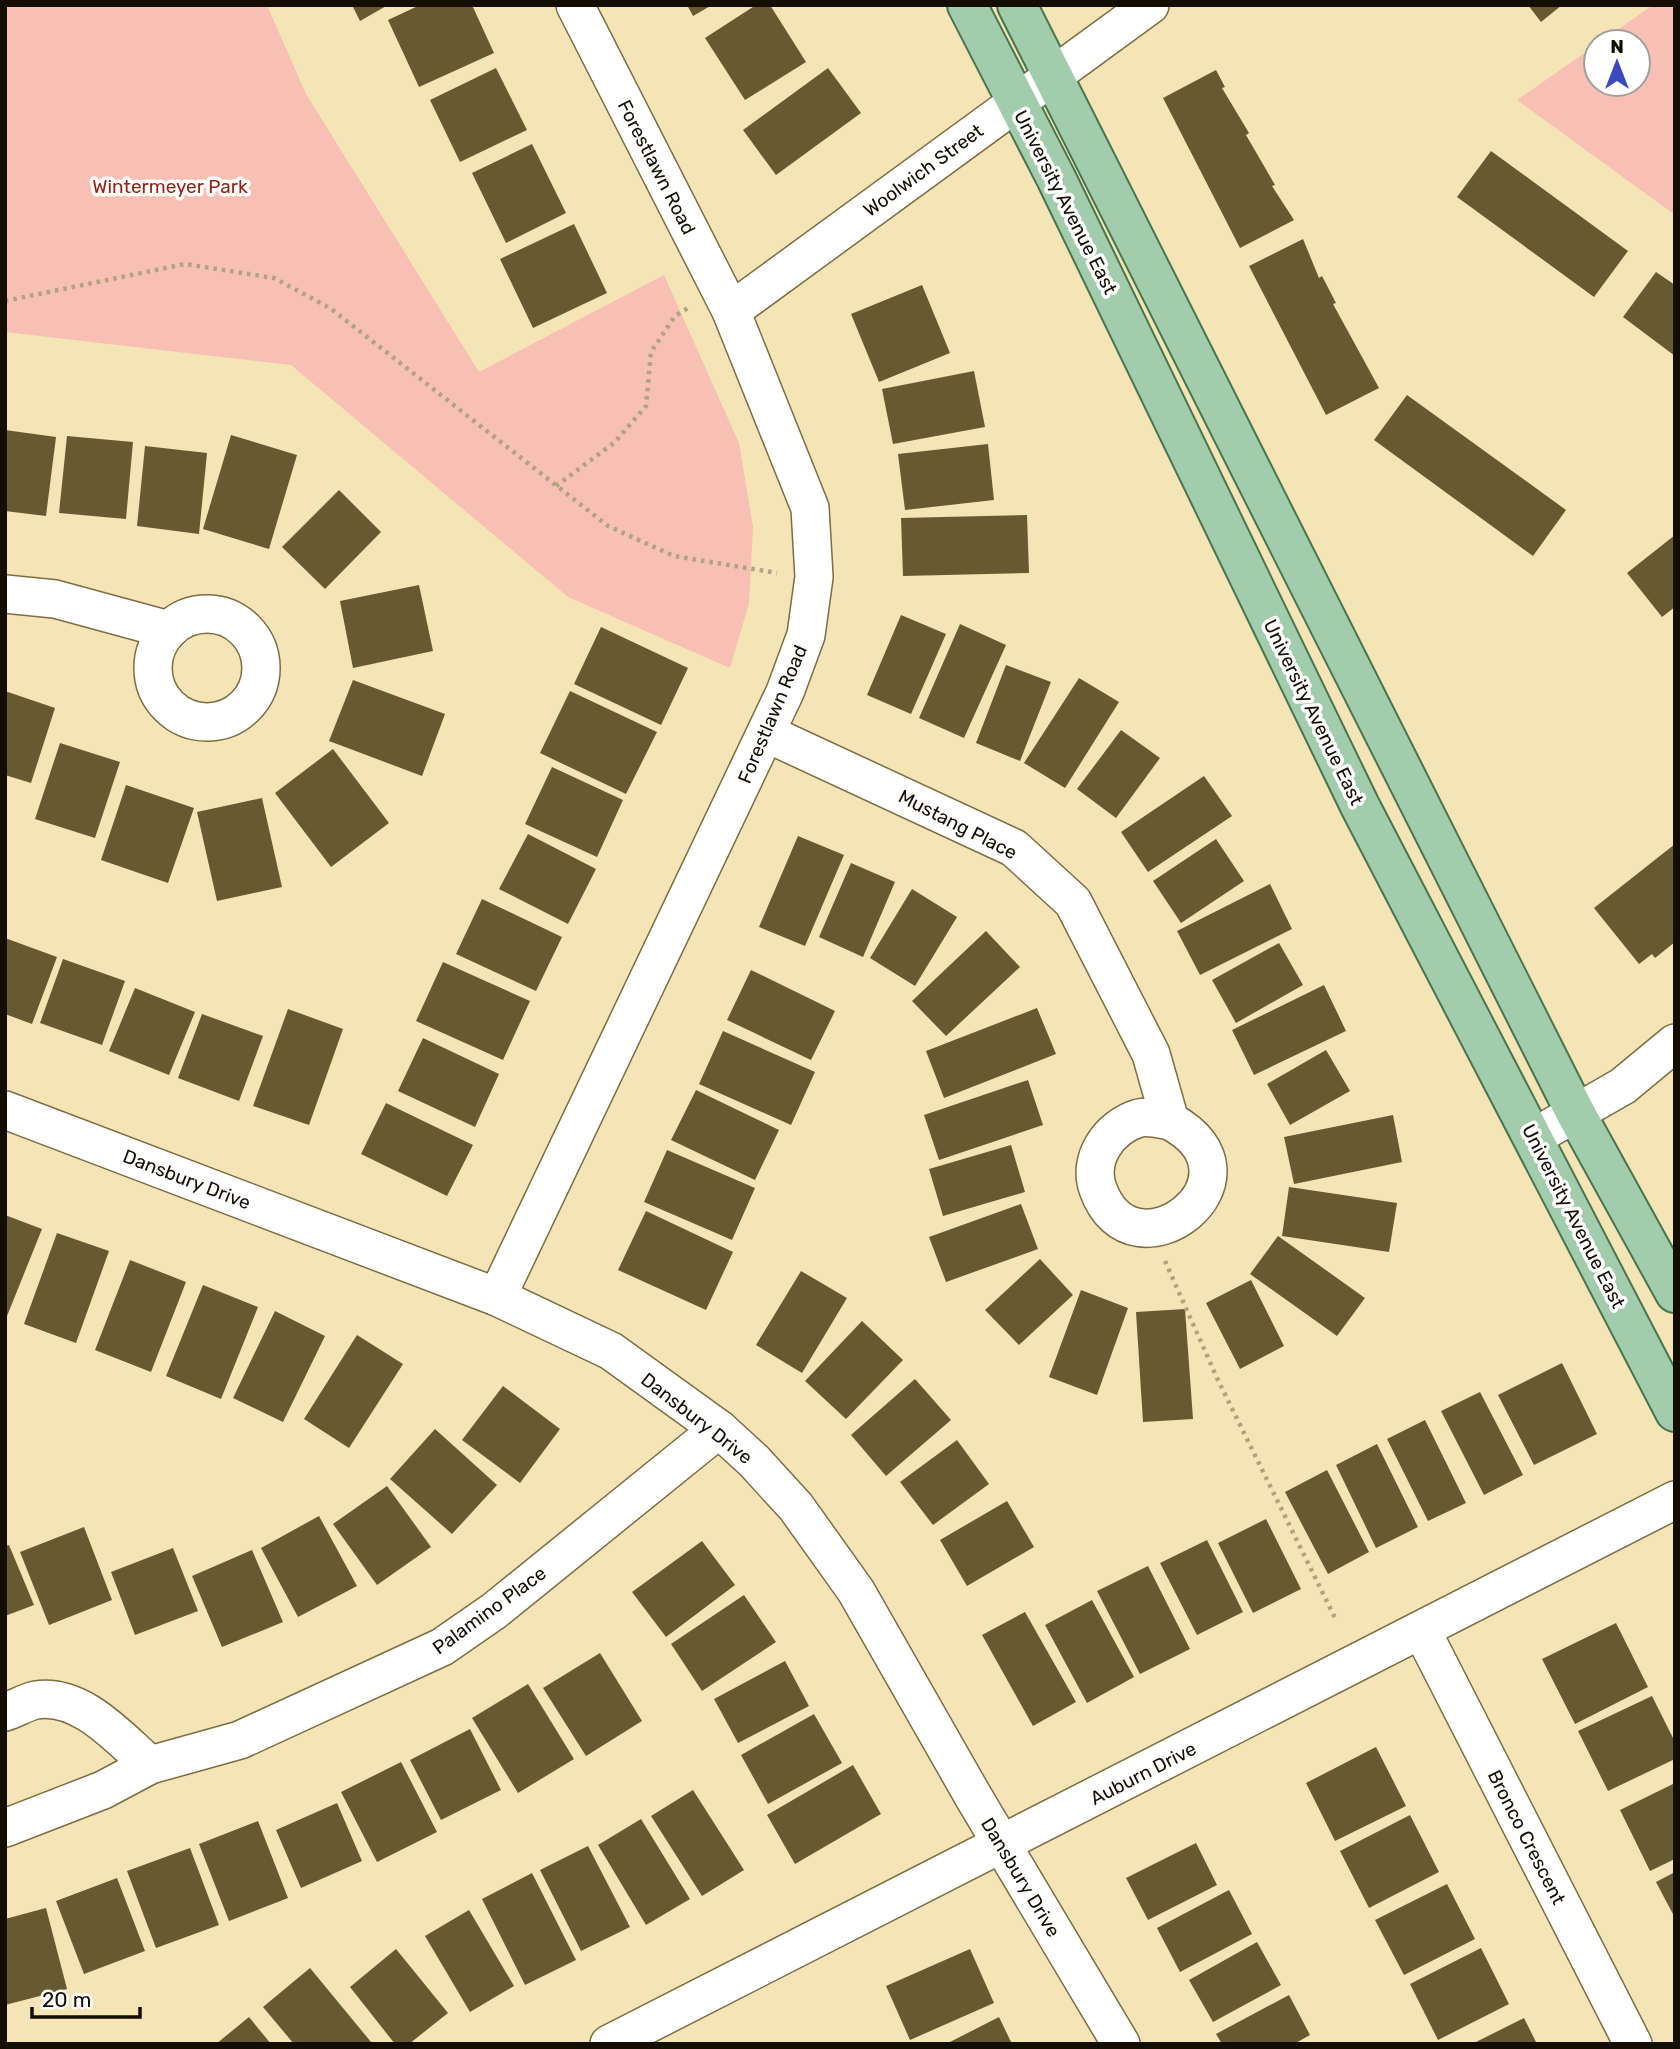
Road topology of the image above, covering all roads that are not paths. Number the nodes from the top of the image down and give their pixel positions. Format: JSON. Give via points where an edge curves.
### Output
{"nodes":[{"id":1,"x":575,"y":5,"type":"edge"},
{"id":2,"x":967,"y":5,"type":"edge"},
{"id":3,"x":1017,"y":5,"type":"edge"},
{"id":4,"x":1150,"y":5,"type":"edge"},
{"id":5,"x":1052,"y":76,"type":"junction"},
{"id":6,"x":1016,"y":103,"type":"junction"},
{"id":7,"x":731,"y":311,"type":"junction"},
{"id":8,"x":5,"y":594,"type":"edge"},
{"id":9,"x":169,"y":630,"type":"dead end"},
{"id":10,"x":766,"y":733,"type":"junction"},
{"id":11,"x":1675,"y":1043,"type":"edge"},
{"id":12,"x":5,"y":1110,"type":"edge"},
{"id":13,"x":1574,"y":1112,"type":"junction"},
{"id":14,"x":1170,"y":1121,"type":"junction"},
{"id":15,"x":1534,"y":1137,"type":"junction"},
{"id":16,"x":1675,"y":1293,"type":"edge"},
{"id":17,"x":497,"y":1297,"type":"junction"},
{"id":18,"x":1675,"y":1412,"type":"edge"},
{"id":19,"x":719,"y":1429,"type":"junction"},
{"id":20,"x":1675,"y":1500,"type":"edge"},
{"id":21,"x":1422,"y":1631,"type":"junction"},
{"id":22,"x":5,"y":1712,"type":"edge"},
{"id":23,"x":150,"y":1765,"type":"junction"},
{"id":24,"x":5,"y":1828,"type":"edge"},
{"id":25,"x":1001,"y":1844,"type":"junction"},
{"id":26,"x":609,"y":2044,"type":"edge"},
{"id":27,"x":1121,"y":2044,"type":"edge"},
{"id":28,"x":1633,"y":2044,"type":"edge"}],
"edges":[{"from":1,"to":7,"type":"street","name":"Forestlawn Road"},
{"from":2,"to":6,"type":"main road","name":"University Avenue East"},
{"from":3,"to":5,"type":"main road"},
{"from":4,"to":5,"type":"street","name":"Woolwich Street"},
{"from":5,"to":6,"type":"street","name":"Woolwich Street"},
{"from":5,"to":13,"type":"main road"},
{"from":6,"to":7,"type":"street","name":"Woolwich Street"},
{"from":6,"to":15,"type":"main road","name":"University Avenue East","via":[[1360,806]]},
{"from":7,"to":10,"type":"street","name":"Forestlawn Road","via":[[810,508],[814,577],[806,635]]},
{"from":8,"to":9,"type":"street","via":[[55,599]]},
{"from":10,"to":14,"type":"street","name":"Mustang Place","via":[[1014,848],[1073,902],[1151,1054]]},
{"from":10,"to":17,"type":"street","name":"Forestlawn Road"},
{"from":11,"to":13,"type":"street","via":[[1623,1086]]},
{"from":12,"to":17,"type":"street","name":"Dansbury Drive"},
{"from":13,"to":15,"type":"street"},
{"from":13,"to":16,"type":"main road"},
{"from":14,"to":14,"type":"street","via":[[1139,1118],[1121,1125],[1099,1153],[1095,1172],[1104,1204],[1126,1223],[1150,1229],[1170,1226],[1187,1216],[1203,1194],[1208,1175],[1205,1156],[1185,1128]]},
{"from":15,"to":18,"type":"main road","name":"University Avenue East"},
{"from":17,"to":19,"type":"street","name":"Dansbury Drive","via":[[611,1351]]},
{"from":19,"to":23,"type":"street","name":"Palamino Place","via":[[494,1611],[442,1647],[240,1740]]},
{"from":19,"to":25,"type":"street","name":"Dansbury Drive","via":[[796,1507],[856,1591]]},
{"from":20,"to":21,"type":"street","name":"Auburn Drive"},
{"from":21,"to":25,"type":"street","name":"Auburn Drive"},
{"from":21,"to":28,"type":"street","name":"Bronco Crescent"},
{"from":22,"to":23,"type":"street","via":[[36,1700],[66,1702],[92,1716]]},
{"from":23,"to":24,"type":"street","name":"Palamino Place","via":[[103,1790]]},
{"from":25,"to":26,"type":"street","name":"Auburn Drive"},
{"from":25,"to":27,"type":"street","name":"Dansbury Drive"}]}
